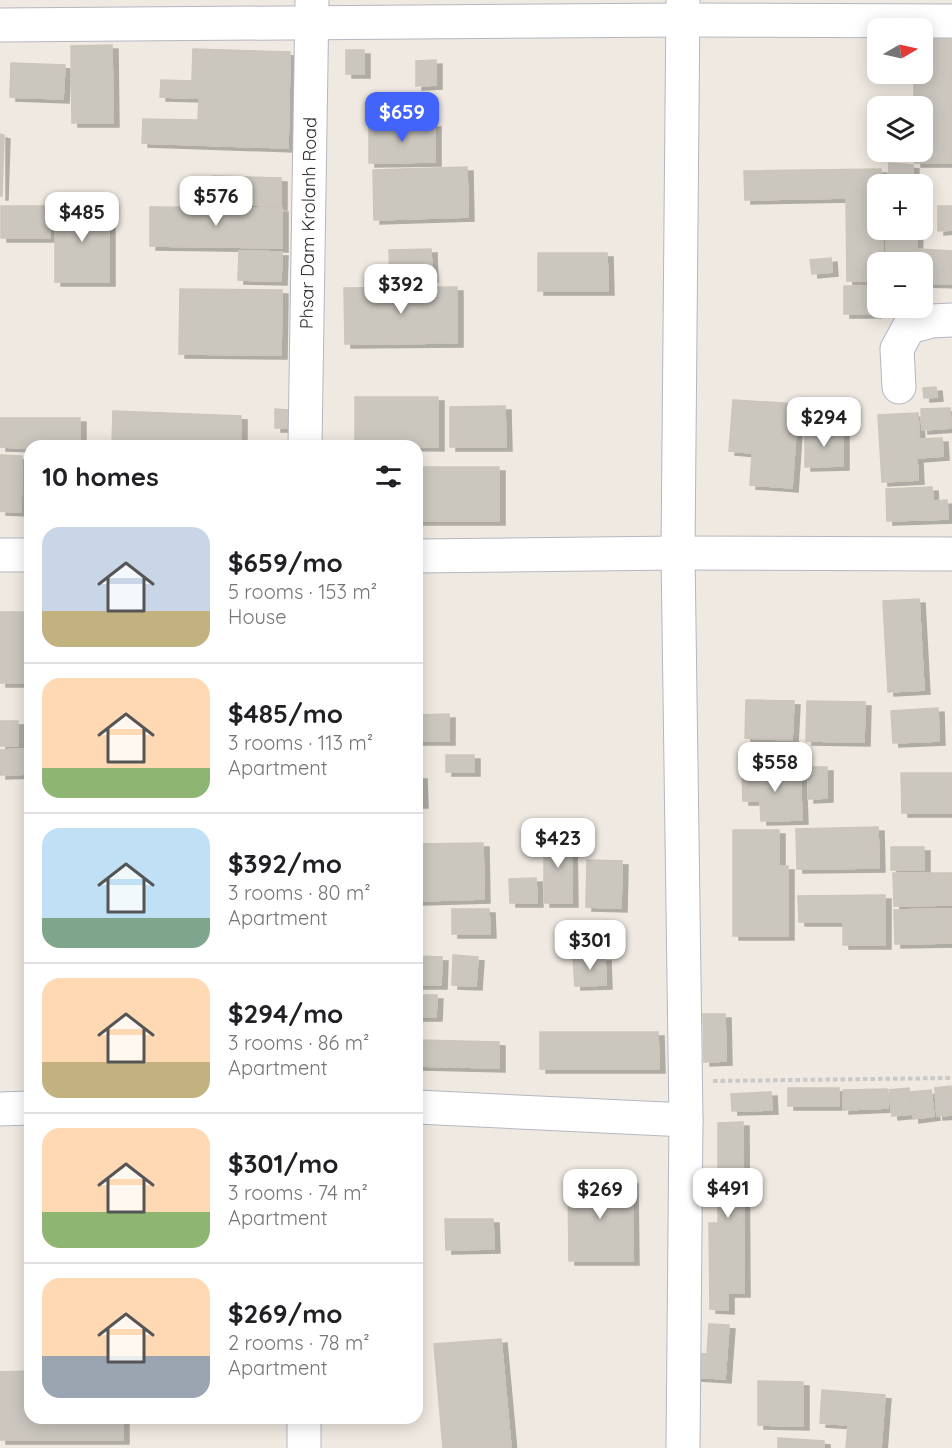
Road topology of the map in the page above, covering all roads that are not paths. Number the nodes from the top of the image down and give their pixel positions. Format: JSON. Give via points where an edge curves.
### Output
{"nodes":[{"id":1,"x":683,"y":10,"type":"edge"},
{"id":2,"x":312,"y":12,"type":"edge"},
{"id":3,"x":952,"y":21,"type":"edge"},
{"id":4,"x":0,"y":25,"type":"edge"},
{"id":5,"x":952,"y":320,"type":"edge"},
{"id":6,"x":899,"y":387,"type":"dead end"},
{"id":7,"x":305,"y":440,"type":"edge"},
{"id":8,"x":678,"y":553,"type":"junction"},
{"id":9,"x":952,"y":554,"type":"edge"},
{"id":10,"x":0,"y":555,"type":"edge"},
{"id":11,"x":24,"y":555,"type":"edge"},
{"id":12,"x":423,"y":556,"type":"edge"},
{"id":13,"x":423,"y":1107,"type":"edge"},
{"id":14,"x":24,"y":1108,"type":"edge"},
{"id":15,"x":0,"y":1109,"type":"edge"},
{"id":16,"x":686,"y":1120,"type":"junction"},
{"id":17,"x":304,"y":1424,"type":"edge"},
{"id":18,"x":304,"y":1448,"type":"edge"},
{"id":19,"x":683,"y":1448,"type":"edge"}],
"edges":[{"from":1,"to":2,"type":"street"},
{"from":1,"to":3,"type":"street"},
{"from":1,"to":8,"type":"street"},
{"from":2,"to":4,"type":"street"},
{"from":2,"to":7,"type":"street","name":"Phsar Dam Krolanh Road"},
{"from":5,"to":6,"type":"street","via":[[909,327],[897,349]]},
{"from":8,"to":9,"type":"street"},
{"from":8,"to":12,"type":"street"},
{"from":8,"to":16,"type":"street"},
{"from":10,"to":11,"type":"street"},
{"from":13,"to":16,"type":"street"},
{"from":14,"to":15,"type":"street"},
{"from":16,"to":19,"type":"street"},
{"from":17,"to":18,"type":"street"}]}
